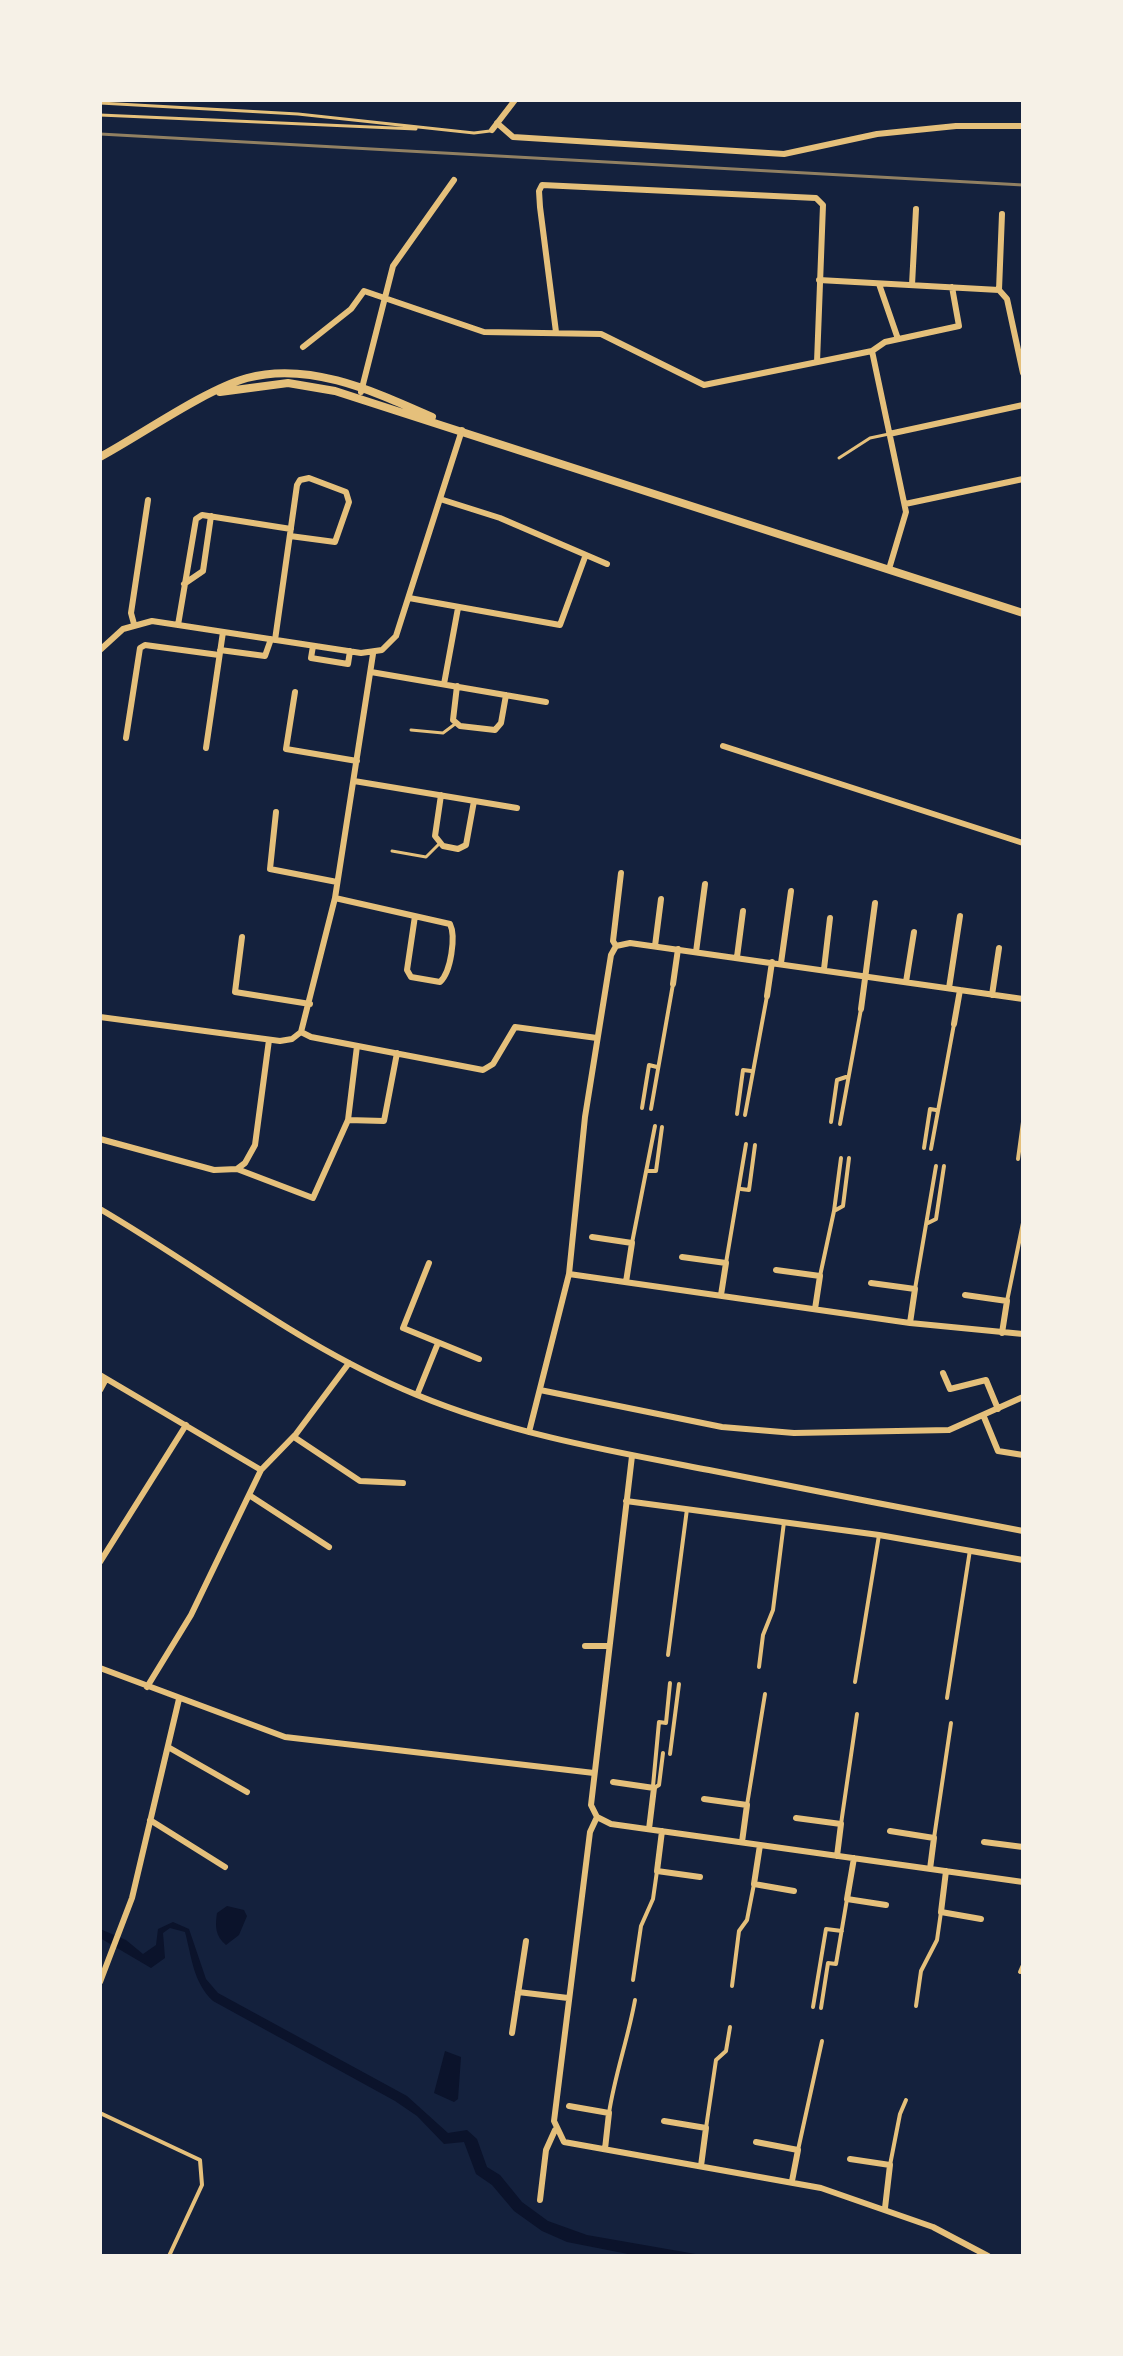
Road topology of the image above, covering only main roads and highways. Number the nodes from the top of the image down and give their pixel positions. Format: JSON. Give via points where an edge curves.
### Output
{"nodes":[{"id":1,"x":220,"y":392,"type":"junction"},
{"id":2,"x":462,"y":430,"type":"junction"},
{"id":3,"x":100,"y":457,"type":"edge"},
{"id":4,"x":1023,"y":613,"type":"edge"}],
"edges":[{"from":1,"to":2,"type":"main road","via":[[288,383],[321,387]]},
{"from":1,"to":2,"type":"main road","via":[[247,378],[279,373],[321,377]]},
{"from":1,"to":3,"type":"main road"},
{"from":2,"to":4,"type":"main road"}]}
